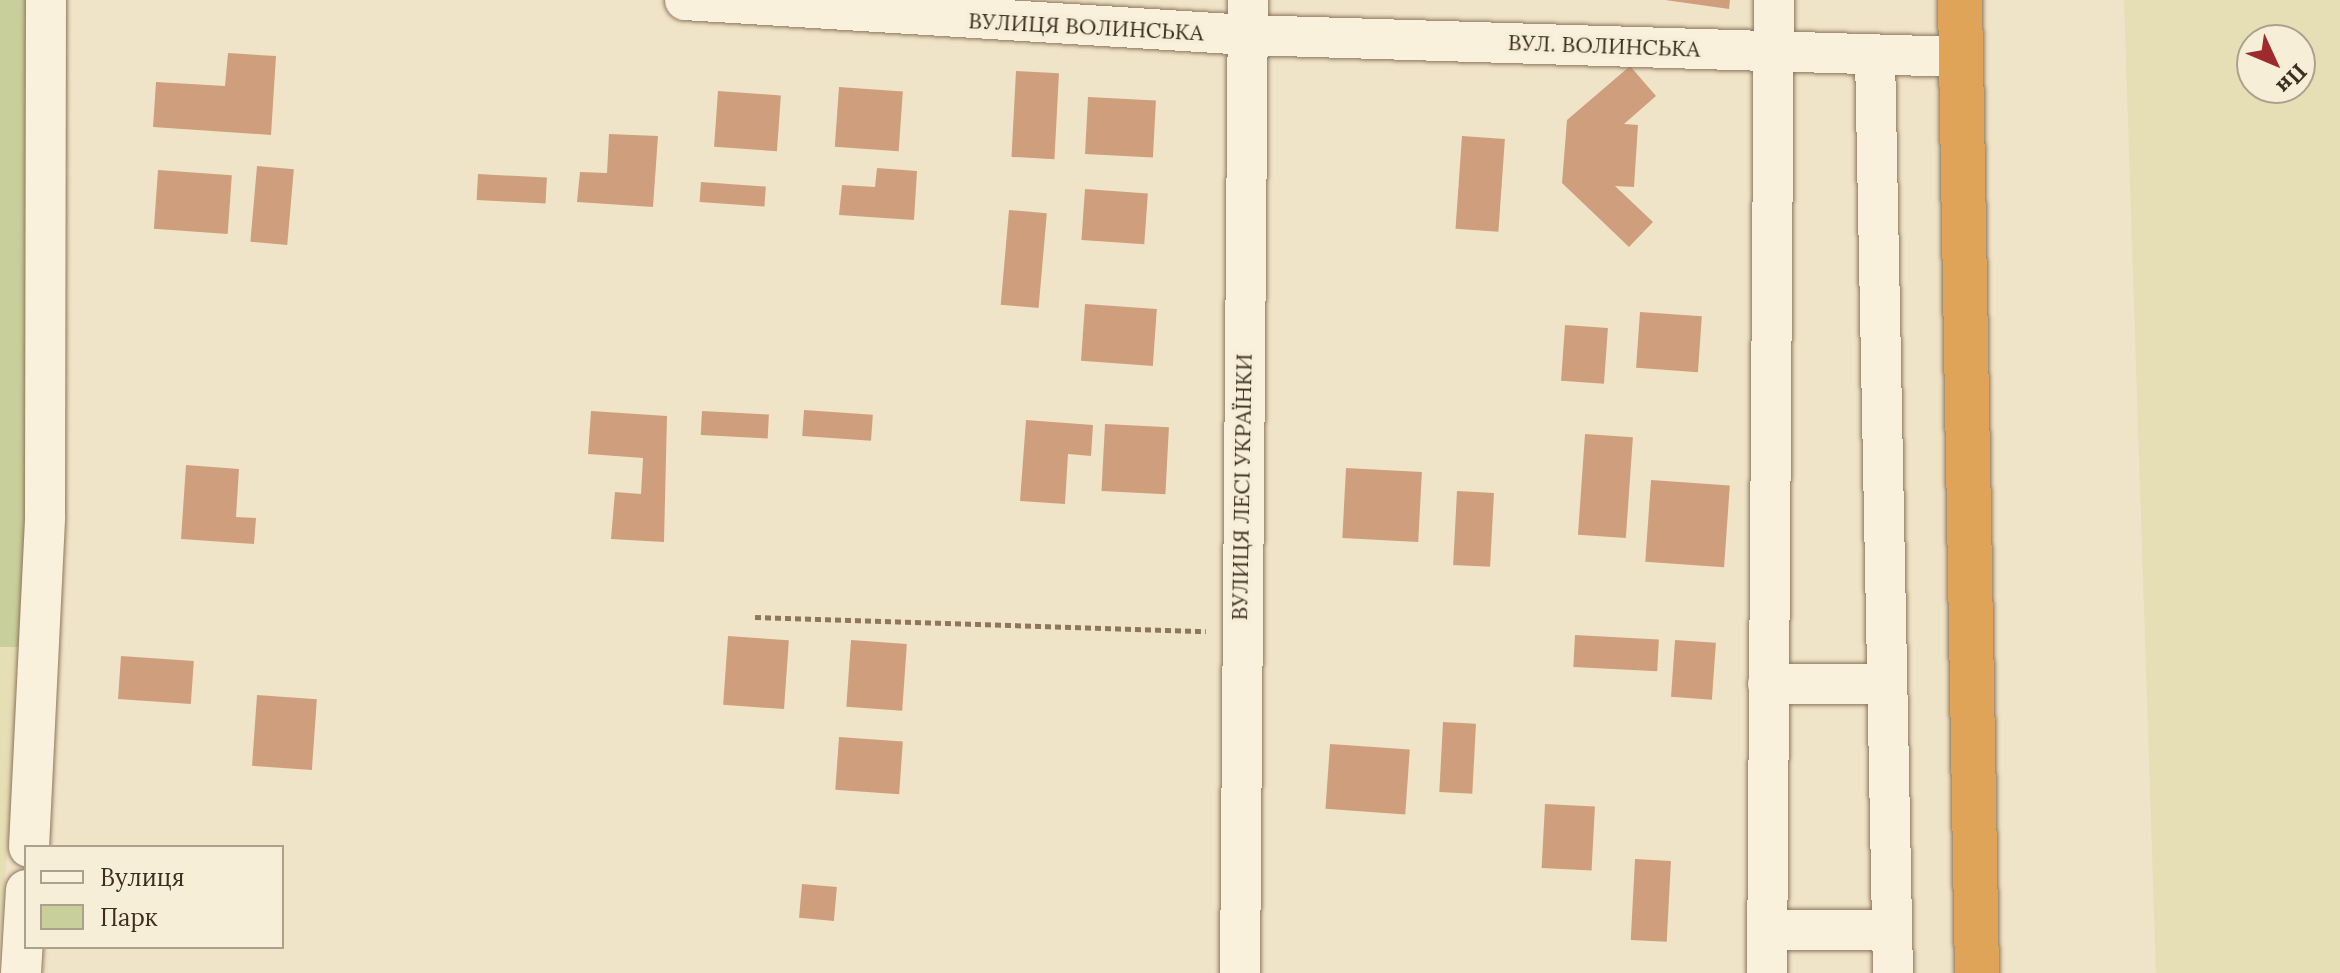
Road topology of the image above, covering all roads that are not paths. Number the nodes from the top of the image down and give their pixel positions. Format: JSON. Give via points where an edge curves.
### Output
{"nodes":[{"id":1,"x":46,"y":0,"type":"edge"},
{"id":2,"x":685,"y":0,"type":"edge"},
{"id":3,"x":1774,"y":0,"type":"edge"},
{"id":4,"x":1960,"y":0,"type":"edge"},
{"id":5,"x":1248,"y":18,"type":"edge"},
{"id":6,"x":1775,"y":52,"type":"junction"},
{"id":7,"x":1875,"y":55,"type":"junction"},
{"id":8,"x":1961,"y":57,"type":"junction"},
{"id":9,"x":1768,"y":684,"type":"junction"},
{"id":10,"x":1887,"y":684,"type":"junction"},
{"id":11,"x":29,"y":845,"type":"edge"},
{"id":12,"x":24,"y":923,"type":"edge"},
{"id":13,"x":1767,"y":930,"type":"junction"},
{"id":14,"x":1892,"y":930,"type":"junction"},
{"id":15,"x":21,"y":973,"type":"edge"},
{"id":16,"x":1240,"y":973,"type":"edge"},
{"id":17,"x":1767,"y":973,"type":"edge"},
{"id":18,"x":1893,"y":973,"type":"edge"},
{"id":19,"x":1977,"y":973,"type":"edge"}],
"edges":[{"from":1,"to":11,"type":"street","via":[[45,516]]},
{"from":2,"to":5,"type":"street","name":"ВУЛИЦЯ ВОЛИНСЬКА"},
{"from":3,"to":6,"type":"street"},
{"from":4,"to":8,"type":"highway"},
{"from":5,"to":6,"type":"street","name":"ВУЛ. ВОЛИНСЬКА"},
{"from":5,"to":16,"type":"street","name":"ВУЛИЦЯ ЛЕСІ УКРАЇНКИ"},
{"from":6,"to":7,"type":"street","name":"ВУЛ. ВОЛИНСЬКА"},
{"from":6,"to":9,"type":"street"},
{"from":7,"to":8,"type":"street","name":"ВУЛ. ВОЛИНСЬКА"},
{"from":7,"to":10,"type":"street"},
{"from":8,"to":19,"type":"highway"},
{"from":9,"to":10,"type":"street"},
{"from":9,"to":13,"type":"street"},
{"from":10,"to":14,"type":"street"},
{"from":12,"to":15,"type":"street"},
{"from":13,"to":14,"type":"street"},
{"from":13,"to":17,"type":"street"},
{"from":14,"to":18,"type":"street"}]}
